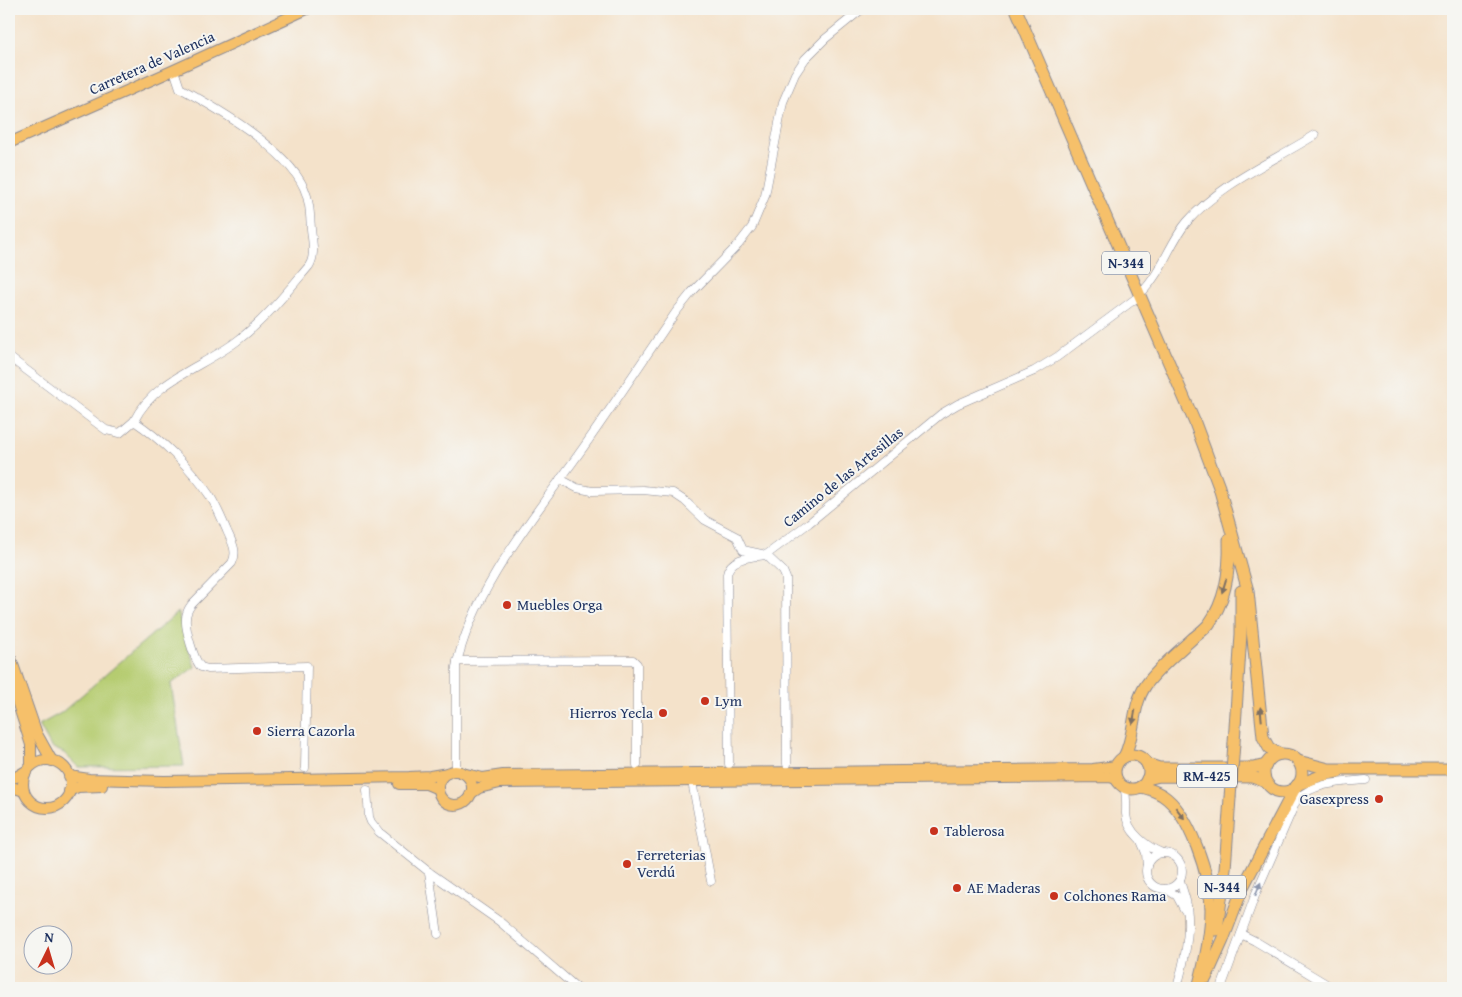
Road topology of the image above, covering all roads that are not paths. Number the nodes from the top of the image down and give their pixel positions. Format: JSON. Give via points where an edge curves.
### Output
{"nodes":[{"id":1,"x":307,"y":9,"type":"edge"},
{"id":2,"x":862,"y":9,"type":"edge"},
{"id":3,"x":1016,"y":9,"type":"edge"},
{"id":4,"x":174,"y":70,"type":"junction"},
{"id":5,"x":1314,"y":135,"type":"dead end"},
{"id":6,"x":9,"y":143,"type":"edge"},
{"id":7,"x":1144,"y":290,"type":"dead end"},
{"id":8,"x":1135,"y":299,"type":"dead end"},
{"id":9,"x":9,"y":357,"type":"edge"},
{"id":10,"x":134,"y":420,"type":"junction"},
{"id":11,"x":560,"y":479,"type":"junction"},
{"id":12,"x":1229,"y":521,"type":"junction"},
{"id":13,"x":1237,"y":550,"type":"junction"},
{"id":14,"x":766,"y":556,"type":"junction"},
{"id":15,"x":9,"y":653,"type":"edge"},
{"id":16,"x":457,"y":661,"type":"junction"},
{"id":17,"x":9,"y":676,"type":"edge"},
{"id":18,"x":1280,"y":754,"type":"junction"},
{"id":19,"x":52,"y":761,"type":"junction"},
{"id":20,"x":1298,"y":761,"type":"junction"},
{"id":21,"x":1120,"y":762,"type":"junction"},
{"id":22,"x":729,"y":764,"type":"dead end"},
{"id":23,"x":787,"y":764,"type":"dead end"},
{"id":24,"x":1147,"y":764,"type":"junction"},
{"id":25,"x":637,"y":765,"type":"dead end"},
{"id":26,"x":1266,"y":765,"type":"junction"},
{"id":27,"x":29,"y":768,"type":"junction"},
{"id":28,"x":305,"y":768,"type":"dead end"},
{"id":29,"x":1453,"y":769,"type":"edge"},
{"id":30,"x":1354,"y":770,"type":"junction"},
{"id":31,"x":455,"y":772,"type":"junction"},
{"id":32,"x":69,"y":776,"type":"junction"},
{"id":33,"x":9,"y":778,"type":"edge"},
{"id":34,"x":1366,"y":780,"type":"dead end"},
{"id":35,"x":1266,"y":782,"type":"junction"},
{"id":36,"x":1133,"y":784,"type":"junction"},
{"id":37,"x":9,"y":786,"type":"edge"},
{"id":38,"x":693,"y":787,"type":"dead end"},
{"id":39,"x":1296,"y":787,"type":"junction"},
{"id":40,"x":438,"y":789,"type":"junction"},
{"id":41,"x":367,"y":790,"type":"dead end"},
{"id":42,"x":24,"y":791,"type":"junction"},
{"id":43,"x":69,"y":791,"type":"junction"},
{"id":44,"x":470,"y":794,"type":"junction"},
{"id":45,"x":1140,"y":840,"type":"junction"},
{"id":46,"x":1162,"y":854,"type":"junction"},
{"id":47,"x":1147,"y":867,"type":"junction"},
{"id":48,"x":429,"y":872,"type":"junction"},
{"id":49,"x":711,"y":880,"type":"dead end"},
{"id":50,"x":1180,"y":880,"type":"junction"},
{"id":51,"x":1166,"y":889,"type":"junction"},
{"id":52,"x":1188,"y":920,"type":"junction"},
{"id":53,"x":438,"y":934,"type":"dead end"},
{"id":54,"x":1241,"y":934,"type":"junction"},
{"id":55,"x":1206,"y":976,"type":"junction"},
{"id":56,"x":577,"y":988,"type":"edge"},
{"id":57,"x":1178,"y":988,"type":"edge"},
{"id":58,"x":1198,"y":988,"type":"edge"},
{"id":59,"x":1202,"y":988,"type":"edge"},
{"id":60,"x":1221,"y":988,"type":"edge"},
{"id":61,"x":1333,"y":988,"type":"edge"}],
"edges":[{"from":1,"to":4,"type":"main road","name":"Carretera de Valencia"},
{"from":2,"to":11,"type":"street","via":[[825,39],[795,74],[782,102],[765,196],[752,228],[692,292]]},
{"from":3,"to":12,"type":"highway","number":"N-344","via":[[1195,423]]},
{"from":4,"to":6,"type":"main road","name":"Carretera de Valencia"},
{"from":4,"to":10,"type":"street","via":[[180,88],[248,130],[279,156],[300,181],[309,206],[313,258],[252,328],[224,350],[160,390],[141,408]]},
{"from":5,"to":7,"type":"street","via":[[1257,168],[1198,211],[1183,227]]},
{"from":8,"to":14,"type":"street","name":"Camino de las Artesillas","via":[[1034,371],[941,414]]},
{"from":9,"to":10,"type":"street","via":[[106,430],[120,433]]},
{"from":10,"to":28,"type":"street","via":[[150,432],[204,488],[234,547],[232,563],[192,604],[186,615],[198,664],[204,669],[307,666]]},
{"from":11,"to":14,"type":"street","via":[[586,491],[673,492],[705,520],[737,537],[743,550]]},
{"from":11,"to":16,"type":"street","via":[[503,561],[477,609]]},
{"from":12,"to":13,"type":"highway","number":"N-344"},
{"from":12,"to":21,"type":"highway","one_way":true,"via":[[1230,559],[1227,582],[1219,603],[1208,624],[1145,686],[1136,705],[1129,747]]},
{"from":18,"to":13,"type":"highway","one_way":true,"via":[[1269,748],[1263,737],[1248,591]]},
{"from":13,"to":55,"type":"highway","number":"N-344","bridge":true,"via":[[1242,592],[1241,634],[1230,798],[1217,930]]},
{"from":14,"to":22,"type":"street","via":[[740,560],[731,566],[727,574]]},
{"from":14,"to":23,"type":"street","via":[[786,578]]},
{"from":15,"to":19,"type":"main road","via":[[37,734]]},
{"from":16,"to":25,"type":"street","via":[[632,660],[637,664]]},
{"from":16,"to":31,"type":"street"},
{"from":17,"to":27,"type":"main road","via":[[31,745]]},
{"from":18,"to":20,"type":"highway","via":[[1290,755]]},
{"from":18,"to":26,"type":"highway"},
{"from":19,"to":27,"type":"main road","via":[[38,762]]},
{"from":19,"to":32,"type":"main road","via":[[64,768]]},
{"from":20,"to":30,"type":"highway","via":[[1329,769]]},
{"from":20,"to":39,"type":"highway","via":[[1302,771]]},
{"from":21,"to":24,"type":"highway","via":[[1134,756]]},
{"from":21,"to":31,"type":"main road","via":[[1093,769],[627,773],[483,778]]},
{"from":21,"to":36,"type":"highway"},
{"from":24,"to":26,"type":"highway","number":"RM-425","via":[[1159,768],[1253,768]]},
{"from":24,"to":36,"type":"highway","via":[[1149,769]]},
{"from":26,"to":35,"type":"highway"},
{"from":27,"to":33,"type":"main road"},
{"from":27,"to":42,"type":"main road"},
{"from":29,"to":30,"type":"highway"},
{"from":30,"to":39,"type":"highway","via":[[1320,776]]},
{"from":31,"to":32,"type":"main road","via":[[409,777],[164,780]]},
{"from":31,"to":40,"type":"main road","via":[[441,778]]},
{"from":31,"to":44,"type":"main road","via":[[469,780]]},
{"from":32,"to":43,"type":"main road"},
{"from":54,"to":34,"type":"street","one_way":true,"via":[[1296,799],[1314,788]]},
{"from":35,"to":36,"type":"highway","number":"RM-425","via":[[1252,777],[1160,776]]},
{"from":35,"to":39,"type":"highway","via":[[1279,791]]},
{"from":36,"to":44,"type":"main road","via":[[1109,777],[500,783],[479,788]]},
{"from":36,"to":45,"type":"street","via":[[1126,807],[1127,821]]},
{"from":36,"to":58,"type":"highway","one_way":true,"via":[[1162,794],[1184,817],[1202,864],[1209,889],[1210,923],[1209,944]]},
{"from":37,"to":42,"type":"main road"},
{"from":38,"to":49,"type":"street"},
{"from":39,"to":55,"type":"highway","via":[[1243,887]]},
{"from":40,"to":43,"type":"main road","via":[[426,784],[94,786]]},
{"from":40,"to":44,"type":"main road","via":[[442,799],[452,804],[463,802]]},
{"from":41,"to":48,"type":"street","via":[[371,822]]},
{"from":42,"to":43,"type":"main road","via":[[36,805],[44,807],[59,804]]},
{"from":45,"to":46,"type":"street"},
{"from":45,"to":47,"type":"street","via":[[1146,853]]},
{"from":46,"to":47,"type":"street","via":[[1152,858]]},
{"from":46,"to":50,"type":"street","via":[[1173,855],[1181,863]]},
{"from":47,"to":51,"type":"street","via":[[1147,876],[1152,884]]},
{"from":48,"to":53,"type":"street"},
{"from":48,"to":56,"type":"street","via":[[499,921]]},
{"from":50,"to":51,"type":"street"},
{"from":50,"to":52,"type":"street"},
{"from":51,"to":52,"type":"street","via":[[1183,904]]},
{"from":52,"to":57,"type":"street"},
{"from":54,"to":60,"type":"street"},
{"from":54,"to":61,"type":"street"},
{"from":55,"to":59,"type":"highway","number":"N-344"}]}
